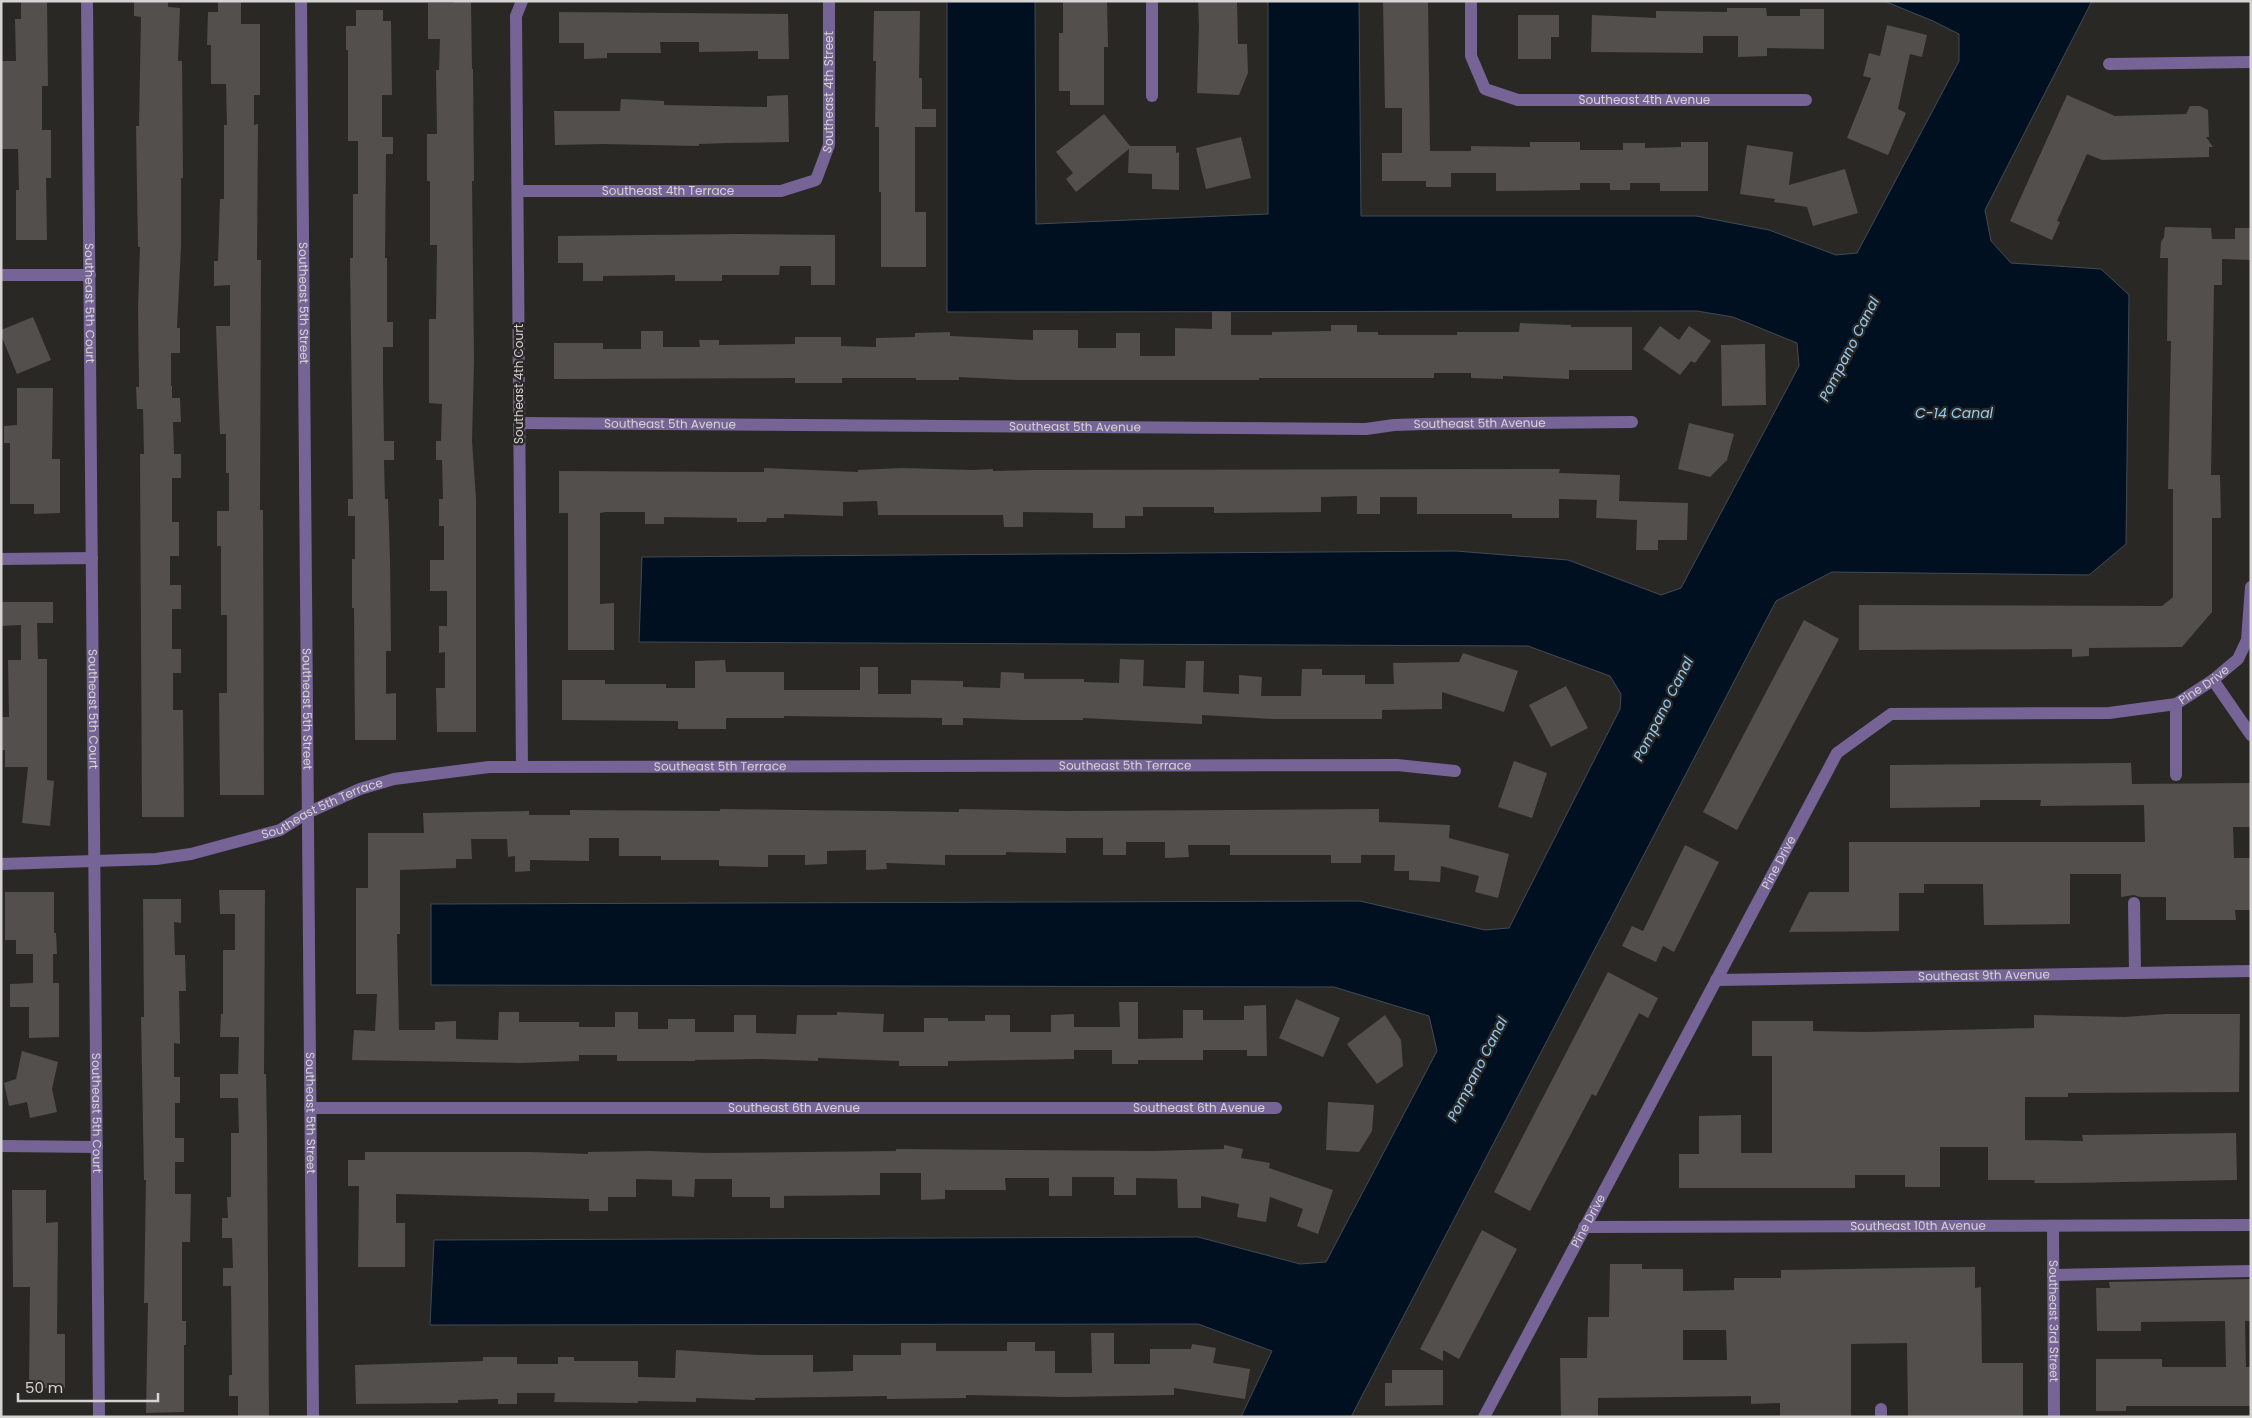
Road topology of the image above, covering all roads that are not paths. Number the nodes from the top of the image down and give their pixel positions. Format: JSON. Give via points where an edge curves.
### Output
{"nodes":[{"id":1,"x":87,"y":1,"type":"edge"},
{"id":2,"x":301,"y":1,"type":"edge"},
{"id":3,"x":522,"y":1,"type":"edge"},
{"id":4,"x":829,"y":1,"type":"edge"},
{"id":5,"x":1152,"y":1,"type":"edge"},
{"id":6,"x":1471,"y":1,"type":"edge"},
{"id":7,"x":2251,"y":62,"type":"edge"},
{"id":8,"x":2109,"y":64,"type":"dead end"},
{"id":9,"x":1152,"y":96,"type":"dead end"},
{"id":10,"x":1806,"y":100,"type":"dead end"},
{"id":11,"x":816,"y":180,"type":"joint"},
{"id":12,"x":518,"y":191,"type":"junction"},
{"id":13,"x":1,"y":275,"type":"edge"},
{"id":14,"x":90,"y":275,"type":"junction"},
{"id":15,"x":1632,"y":422,"type":"dead end"},
{"id":16,"x":519,"y":423,"type":"junction"},
{"id":17,"x":92,"y":558,"type":"junction"},
{"id":18,"x":1,"y":559,"type":"edge"},
{"id":19,"x":2251,"y":587,"type":"edge"},
{"id":20,"x":2249,"y":641,"type":"edge"},
{"id":21,"x":2213,"y":680,"type":"junction"},
{"id":22,"x":2176,"y":704,"type":"junction"},
{"id":23,"x":2251,"y":735,"type":"edge"},
{"id":24,"x":522,"y":768,"type":"junction"},
{"id":25,"x":1455,"y":772,"type":"dead end"},
{"id":26,"x":2176,"y":775,"type":"dead end"},
{"id":27,"x":307,"y":814,"type":"junction"},
{"id":28,"x":95,"y":862,"type":"junction"},
{"id":29,"x":1,"y":864,"type":"edge"},
{"id":30,"x":2134,"y":903,"type":"dead end"},
{"id":31,"x":2251,"y":971,"type":"edge"},
{"id":32,"x":2134,"y":972,"type":"junction"},
{"id":33,"x":1716,"y":980,"type":"junction"},
{"id":34,"x":310,"y":1108,"type":"junction"},
{"id":35,"x":1276,"y":1108,"type":"dead end"},
{"id":36,"x":1,"y":1146,"type":"edge"},
{"id":37,"x":97,"y":1147,"type":"junction"},
{"id":38,"x":2251,"y":1225,"type":"edge"},
{"id":39,"x":2053,"y":1226,"type":"junction"},
{"id":40,"x":1584,"y":1227,"type":"junction"},
{"id":41,"x":2251,"y":1270,"type":"edge"},
{"id":42,"x":2053,"y":1275,"type":"junction"},
{"id":43,"x":99,"y":1417,"type":"edge"},
{"id":44,"x":313,"y":1417,"type":"edge"},
{"id":45,"x":1484,"y":1417,"type":"edge"},
{"id":46,"x":2054,"y":1417,"type":"edge"}],
"edges":[{"from":1,"to":14,"type":"street","name":"Southeast 5th Court"},
{"from":2,"to":27,"type":"street","name":"Southeast 5th Street"},
{"from":3,"to":12,"type":"street","name":"Southeast 4th Court","via":[[516,16]]},
{"from":4,"to":11,"type":"street","name":"Southeast 4th Street","via":[[829,145]]},
{"from":5,"to":9,"type":"street"},
{"from":6,"to":10,"type":"street","name":"Southeast 4th Avenue","via":[[1471,56],[1485,89],[1518,100]]},
{"from":7,"to":8,"type":"street"},
{"from":11,"to":12,"type":"street","name":"Southeast 4th Terrace","via":[[781,192]]},
{"from":12,"to":16,"type":"street","name":"Southeast 4th Court"},
{"from":13,"to":14,"type":"street"},
{"from":14,"to":17,"type":"street","name":"Southeast 5th Court"},
{"from":15,"to":16,"type":"street","name":"Southeast 5th Avenue","via":[[1425,424],[1366,429]]},
{"from":16,"to":24,"type":"street","name":"Southeast 4th Court"},
{"from":17,"to":18,"type":"street"},
{"from":17,"to":28,"type":"street","name":"Southeast 5th Court"},
{"from":19,"to":20,"type":"street","name":"Pine Drive"},
{"from":20,"to":21,"type":"street","name":"Pine Drive","via":[[2238,659]]},
{"from":21,"to":22,"type":"street","name":"Pine Drive"},
{"from":21,"to":23,"type":"street"},
{"from":22,"to":26,"type":"street"},
{"from":22,"to":33,"type":"street","name":"Pine Drive","via":[[2109,713],[1891,714],[1837,753]]},
{"from":24,"to":25,"type":"street","name":"Southeast 5th Terrace","via":[[1397,765]]},
{"from":24,"to":27,"type":"street","name":"Southeast 5th Terrace","via":[[489,768],[394,780],[350,792]]},
{"from":27,"to":28,"type":"street","name":"Southeast 5th Terrace","via":[[280,830],[191,854],[156,860]]},
{"from":27,"to":34,"type":"street","name":"Southeast 5th Street"},
{"from":28,"to":29,"type":"street","name":"Southeast 5th Terrace"},
{"from":28,"to":37,"type":"street","name":"Southeast 5th Court"},
{"from":30,"to":32,"type":"street"},
{"from":31,"to":32,"type":"street","name":"Southeast 9th Avenue"},
{"from":32,"to":33,"type":"street","name":"Southeast 9th Avenue"},
{"from":33,"to":40,"type":"street","name":"Pine Drive"},
{"from":34,"to":35,"type":"street","name":"Southeast 6th Avenue"},
{"from":34,"to":44,"type":"street","name":"Southeast 5th Street"},
{"from":36,"to":37,"type":"street"},
{"from":37,"to":43,"type":"street","name":"Southeast 5th Court"},
{"from":38,"to":39,"type":"street","name":"Southeast 10th Avenue"},
{"from":39,"to":40,"type":"street","name":"Southeast 10th Avenue"},
{"from":39,"to":42,"type":"street","name":"Southeast 3rd Street"},
{"from":40,"to":45,"type":"street","name":"Pine Drive"},
{"from":41,"to":42,"type":"street"},
{"from":42,"to":46,"type":"street","name":"Southeast 3rd Street"}]}
